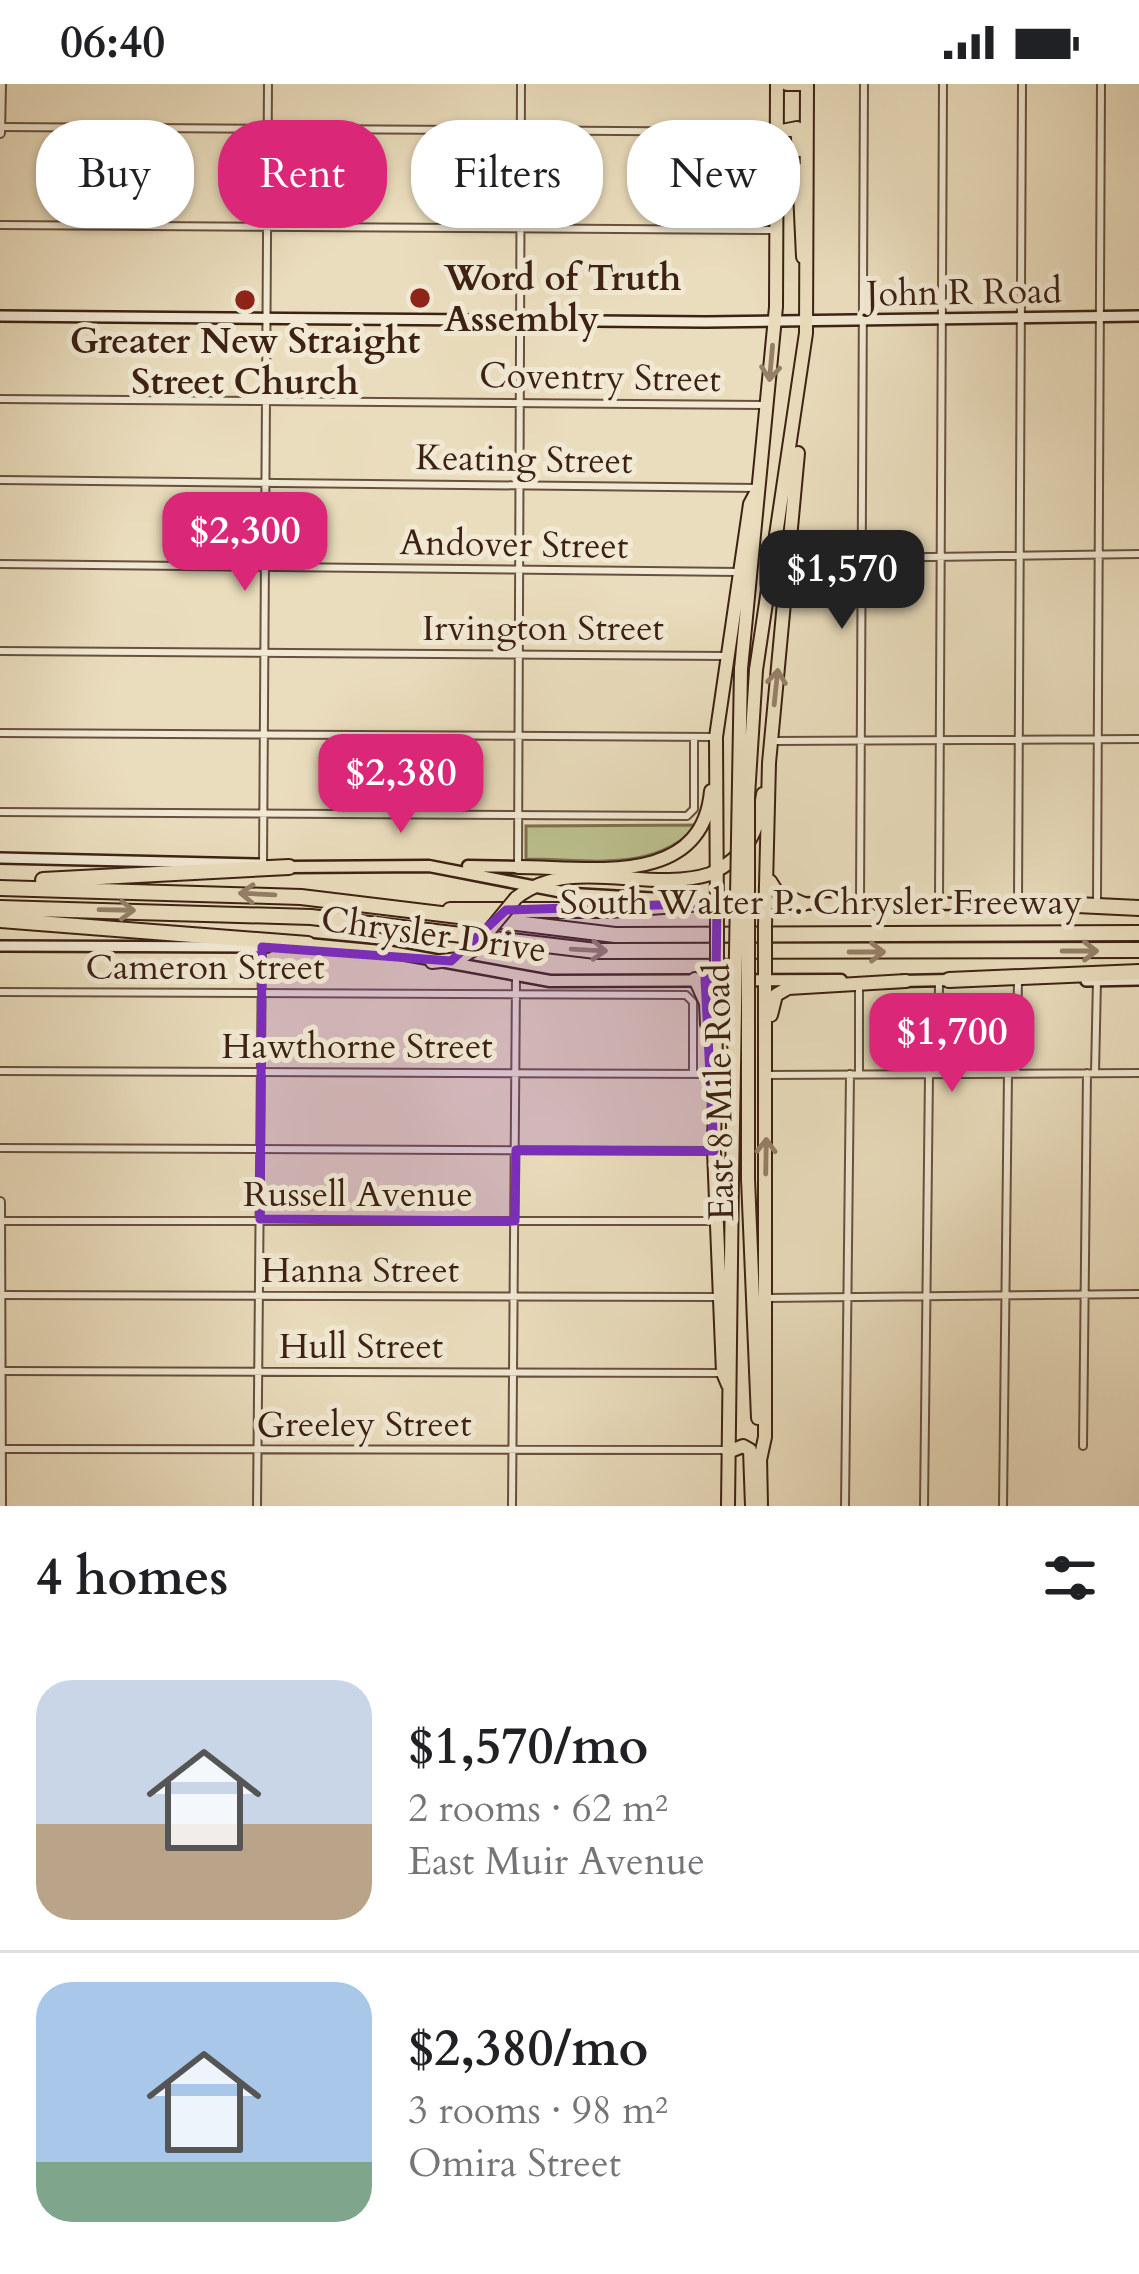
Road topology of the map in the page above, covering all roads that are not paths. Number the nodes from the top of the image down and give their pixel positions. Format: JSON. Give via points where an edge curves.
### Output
{"nodes":[{"id":1,"x":1,"y":84,"type":"edge"},
{"id":2,"x":268,"y":84,"type":"edge"},
{"id":3,"x":520,"y":84,"type":"edge"},
{"id":4,"x":777,"y":84,"type":"edge"},
{"id":5,"x":788,"y":84,"type":"edge"},
{"id":6,"x":806,"y":84,"type":"edge"},
{"id":7,"x":864,"y":84,"type":"edge"},
{"id":8,"x":943,"y":84,"type":"edge"},
{"id":9,"x":1022,"y":84,"type":"edge"},
{"id":10,"x":1100,"y":84,"type":"edge"},
{"id":11,"x":267,"y":120,"type":"edge"},
{"id":12,"x":520,"y":120,"type":"edge"},
{"id":13,"x":777,"y":120,"type":"edge"},
{"id":14,"x":218,"y":129,"type":"edge"},
{"id":15,"x":0,"y":130,"type":"edge"},
{"id":16,"x":0,"y":225,"type":"edge"},
{"id":17,"x":218,"y":227,"type":"edge"},
{"id":18,"x":265,"y":228,"type":"edge"},
{"id":19,"x":519,"y":228,"type":"joint"},
{"id":20,"x":799,"y":228,"type":"edge"},
{"id":21,"x":777,"y":230,"type":"joint"},
{"id":22,"x":807,"y":269,"type":"junction"},
{"id":23,"x":0,"y":316,"type":"edge"},
{"id":24,"x":1101,"y":316,"type":"junction"},
{"id":25,"x":1139,"y":316,"type":"edge"},
{"id":26,"x":1022,"y":317,"type":"junction"},
{"id":27,"x":265,"y":318,"type":"junction"},
{"id":28,"x":943,"y":319,"type":"junction"},
{"id":29,"x":864,"y":320,"type":"junction"},
{"id":30,"x":520,"y":321,"type":"junction"},
{"id":31,"x":807,"y":321,"type":"junction"},
{"id":32,"x":775,"y":322,"type":"junction"},
{"id":33,"x":0,"y":399,"type":"edge"},
{"id":34,"x":267,"y":400,"type":"junction"},
{"id":35,"x":522,"y":402,"type":"junction"},
{"id":36,"x":768,"y":405,"type":"junction"},
{"id":37,"x":798,"y":410,"type":"junction"},
{"id":38,"x":0,"y":480,"type":"edge"},
{"id":39,"x":267,"y":483,"type":"junction"},
{"id":40,"x":521,"y":485,"type":"junction"},
{"id":41,"x":759,"y":488,"type":"junction"},
{"id":42,"x":1139,"y":554,"type":"edge"},
{"id":43,"x":1100,"y":555,"type":"junction"},
{"id":44,"x":1021,"y":556,"type":"junction"},
{"id":45,"x":942,"y":557,"type":"junction"},
{"id":46,"x":790,"y":559,"type":"junction"},
{"id":47,"x":863,"y":559,"type":"junction"},
{"id":48,"x":0,"y":564,"type":"edge"},
{"id":49,"x":266,"y":567,"type":"junction"},
{"id":50,"x":520,"y":570,"type":"junction"},
{"id":51,"x":739,"y":572,"type":"junction"},
{"id":52,"x":0,"y":651,"type":"edge"},
{"id":53,"x":265,"y":652,"type":"junction"},
{"id":54,"x":520,"y":654,"type":"junction"},
{"id":55,"x":725,"y":656,"type":"junction"},
{"id":56,"x":748,"y":670,"type":"junction"},
{"id":57,"x":0,"y":734,"type":"edge"},
{"id":58,"x":264,"y":735,"type":"junction"},
{"id":59,"x":519,"y":736,"type":"junction"},
{"id":60,"x":694,"y":737,"type":"junction"},
{"id":61,"x":716,"y":737,"type":"junction"},
{"id":62,"x":1139,"y":739,"type":"edge"},
{"id":63,"x":940,"y":740,"type":"junction"},
{"id":64,"x":1019,"y":740,"type":"junction"},
{"id":65,"x":1098,"y":740,"type":"junction"},
{"id":66,"x":771,"y":741,"type":"junction"},
{"id":67,"x":862,"y":741,"type":"junction"},
{"id":68,"x":715,"y":757,"type":"junction"},
{"id":69,"x":769,"y":763,"type":"junction"},
{"id":70,"x":0,"y":812,"type":"edge"},
{"id":71,"x":263,"y":814,"type":"junction"},
{"id":72,"x":518,"y":815,"type":"junction"},
{"id":73,"x":0,"y":859,"type":"edge"},
{"id":74,"x":262,"y":864,"type":"junction"},
{"id":75,"x":429,"y":866,"type":"junction"},
{"id":76,"x":518,"y":866,"type":"junction"},
{"id":77,"x":289,"y":867,"type":"junction"},
{"id":78,"x":718,"y":870,"type":"junction"},
{"id":79,"x":768,"y":874,"type":"junction"},
{"id":80,"x":0,"y":885,"type":"edge"},
{"id":81,"x":533,"y":886,"type":"junction"},
{"id":82,"x":1097,"y":901,"type":"junction"},
{"id":83,"x":710,"y":903,"type":"junction"},
{"id":84,"x":766,"y":904,"type":"junction"},
{"id":85,"x":804,"y":904,"type":"junction"},
{"id":86,"x":860,"y":904,"type":"junction"},
{"id":87,"x":939,"y":904,"type":"junction"},
{"id":88,"x":1018,"y":904,"type":"junction"},
{"id":89,"x":1056,"y":904,"type":"junction"},
{"id":90,"x":1139,"y":905,"type":"edge"},
{"id":91,"x":0,"y":908,"type":"edge"},
{"id":92,"x":416,"y":911,"type":"junction"},
{"id":93,"x":0,"y":920,"type":"edge"},
{"id":94,"x":1139,"y":933,"type":"edge"},
{"id":95,"x":308,"y":944,"type":"junction"},
{"id":96,"x":0,"y":946,"type":"edge"},
{"id":97,"x":262,"y":947,"type":"junction"},
{"id":98,"x":1139,"y":950,"type":"edge"},
{"id":99,"x":432,"y":962,"type":"junction"},
{"id":100,"x":765,"y":973,"type":"junction"},
{"id":101,"x":1139,"y":976,"type":"edge"},
{"id":102,"x":516,"y":979,"type":"junction"},
{"id":103,"x":716,"y":979,"type":"junction"},
{"id":104,"x":695,"y":980,"type":"junction"},
{"id":105,"x":944,"y":980,"type":"junction"},
{"id":106,"x":1096,"y":980,"type":"junction"},
{"id":107,"x":906,"y":981,"type":"joint"},
{"id":108,"x":1018,"y":981,"type":"junction"},
{"id":109,"x":855,"y":983,"type":"junction"},
{"id":110,"x":0,"y":992,"type":"edge"},
{"id":111,"x":262,"y":994,"type":"junction"},
{"id":112,"x":516,"y":994,"type":"junction"},
{"id":113,"x":764,"y":1052,"type":"junction"},
{"id":114,"x":0,"y":1071,"type":"edge"},
{"id":115,"x":261,"y":1072,"type":"junction"},
{"id":116,"x":516,"y":1073,"type":"junction"},
{"id":117,"x":1091,"y":1073,"type":"junction"},
{"id":118,"x":1139,"y":1073,"type":"edge"},
{"id":119,"x":693,"y":1074,"type":"junction"},
{"id":120,"x":714,"y":1074,"type":"junction"},
{"id":121,"x":855,"y":1074,"type":"junction"},
{"id":122,"x":934,"y":1074,"type":"junction"},
{"id":123,"x":1012,"y":1074,"type":"junction"},
{"id":124,"x":765,"y":1075,"type":"junction"},
{"id":125,"x":0,"y":1148,"type":"edge"},
{"id":126,"x":260,"y":1150,"type":"junction"},
{"id":127,"x":516,"y":1150,"type":"junction"},
{"id":128,"x":714,"y":1151,"type":"junction"},
{"id":129,"x":0,"y":1202,"type":"edge"},
{"id":130,"x":260,"y":1220,"type":"junction"},
{"id":131,"x":515,"y":1221,"type":"junction"},
{"id":132,"x":717,"y":1221,"type":"junction"},
{"id":133,"x":0,"y":1222,"type":"edge"},
{"id":134,"x":0,"y":1294,"type":"edge"},
{"id":135,"x":1085,"y":1294,"type":"junction"},
{"id":136,"x":1139,"y":1294,"type":"edge"},
{"id":137,"x":260,"y":1295,"type":"junction"},
{"id":138,"x":1006,"y":1295,"type":"junction"},
{"id":139,"x":926,"y":1296,"type":"junction"},
{"id":140,"x":514,"y":1297,"type":"junction"},
{"id":141,"x":720,"y":1297,"type":"junction"},
{"id":142,"x":848,"y":1297,"type":"junction"},
{"id":143,"x":767,"y":1298,"type":"junction"},
{"id":144,"x":1,"y":1371,"type":"edge"},
{"id":145,"x":513,"y":1371,"type":"junction"},
{"id":146,"x":258,"y":1372,"type":"junction"},
{"id":147,"x":725,"y":1379,"type":"junction"},
{"id":148,"x":1083,"y":1446,"type":"dead end"},
{"id":149,"x":1,"y":1449,"type":"edge"},
{"id":150,"x":258,"y":1449,"type":"junction"},
{"id":151,"x":513,"y":1450,"type":"junction"},
{"id":152,"x":728,"y":1451,"type":"junction"},
{"id":153,"x":760,"y":1460,"type":"junction"},
{"id":154,"x":1,"y":1506,"type":"edge"},
{"id":155,"x":257,"y":1506,"type":"edge"},
{"id":156,"x":512,"y":1506,"type":"edge"},
{"id":157,"x":728,"y":1506,"type":"edge"},
{"id":158,"x":757,"y":1506,"type":"edge"},
{"id":159,"x":845,"y":1506,"type":"edge"},
{"id":160,"x":924,"y":1506,"type":"edge"},
{"id":161,"x":1003,"y":1506,"type":"edge"}],
"edges":[{"from":1,"to":15,"type":"street"},
{"from":2,"to":11,"type":"street"},
{"from":3,"to":12,"type":"street"},
{"from":4,"to":13,"type":"highway"},
{"from":5,"to":6,"type":"highway"},
{"from":6,"to":22,"type":"highway"},
{"from":7,"to":29,"type":"street"},
{"from":8,"to":28,"type":"street"},
{"from":9,"to":26,"type":"street"},
{"from":10,"to":24,"type":"street"},
{"from":14,"to":15,"type":"street"},
{"from":16,"to":17,"type":"street"},
{"from":18,"to":27,"type":"street"},
{"from":19,"to":21,"type":"street"},
{"from":19,"to":30,"type":"street"},
{"from":20,"to":22,"type":"highway"},
{"from":21,"to":32,"type":"highway"},
{"from":22,"to":31,"type":"highway","name":"East 8 Mile Road"},
{"from":23,"to":27,"type":"main road","name":"John R Road"},
{"from":24,"to":25,"type":"main road","name":"John R Road"},
{"from":24,"to":26,"type":"main road","name":"John R Road"},
{"from":24,"to":43,"type":"street"},
{"from":26,"to":28,"type":"main road","name":"John R Road"},
{"from":26,"to":44,"type":"street"},
{"from":27,"to":30,"type":"main road","name":"John R Road"},
{"from":27,"to":34,"type":"street"},
{"from":28,"to":29,"type":"main road","name":"John R Road"},
{"from":28,"to":45,"type":"street"},
{"from":29,"to":31,"type":"main road","name":"John R Road"},
{"from":29,"to":47,"type":"street"},
{"from":30,"to":32,"type":"main road","name":"John R Road"},
{"from":30,"to":35,"type":"street"},
{"from":31,"to":32,"type":"main road","name":"John R Road"},
{"from":31,"to":37,"type":"highway","name":"East 8 Mile Road"},
{"from":32,"to":36,"type":"highway","one_way":true},
{"from":33,"to":34,"type":"street","name":"Coventry Street"},
{"from":34,"to":35,"type":"street","name":"Coventry Street"},
{"from":34,"to":39,"type":"street"},
{"from":35,"to":36,"type":"street","name":"Coventry Street"},
{"from":35,"to":40,"type":"street"},
{"from":36,"to":41,"type":"highway"},
{"from":37,"to":46,"type":"highway"},
{"from":37,"to":56,"type":"highway","name":"East 8 Mile Road"},
{"from":38,"to":39,"type":"street","name":"Keating Street"},
{"from":39,"to":40,"type":"street","name":"Keating Street"},
{"from":39,"to":49,"type":"street"},
{"from":40,"to":41,"type":"street","name":"Keating Street"},
{"from":40,"to":50,"type":"street"},
{"from":41,"to":51,"type":"highway"},
{"from":41,"to":56,"type":"highway"},
{"from":42,"to":43,"type":"street"},
{"from":43,"to":44,"type":"street"},
{"from":43,"to":65,"type":"street"},
{"from":44,"to":45,"type":"street"},
{"from":44,"to":64,"type":"street"},
{"from":45,"to":47,"type":"street"},
{"from":45,"to":63,"type":"street"},
{"from":46,"to":47,"type":"street"},
{"from":66,"to":46,"type":"highway","one_way":true},
{"from":47,"to":67,"type":"street"},
{"from":48,"to":49,"type":"street","name":"Andover Street"},
{"from":49,"to":50,"type":"street","name":"Andover Street"},
{"from":49,"to":53,"type":"street"},
{"from":50,"to":51,"type":"street","name":"Andover Street"},
{"from":50,"to":54,"type":"street"},
{"from":51,"to":55,"type":"highway"},
{"from":52,"to":53,"type":"street","name":"Irvington Street"},
{"from":53,"to":54,"type":"street","name":"Irvington Street"},
{"from":53,"to":58,"type":"street"},
{"from":54,"to":55,"type":"street","name":"Irvington Street"},
{"from":54,"to":59,"type":"street"},
{"from":55,"to":61,"type":"highway"},
{"from":56,"to":147,"type":"highway","name":"East 8 Mile Road","bridge":true},
{"from":56,"to":153,"type":"highway","name":"East 8 Mile Road","bridge":true,"via":[[748,1179]]},
{"from":57,"to":58,"type":"street"},
{"from":58,"to":59,"type":"street"},
{"from":58,"to":71,"type":"street"},
{"from":59,"to":60,"type":"street"},
{"from":59,"to":72,"type":"street"},
{"from":60,"to":61,"type":"street"},
{"from":60,"to":72,"type":"street","via":[[689,815]]},
{"from":61,"to":68,"type":"highway"},
{"from":62,"to":65,"type":"street"},
{"from":63,"to":64,"type":"street"},
{"from":63,"to":67,"type":"street"},
{"from":63,"to":87,"type":"street"},
{"from":64,"to":65,"type":"street"},
{"from":64,"to":88,"type":"street"},
{"from":65,"to":82,"type":"street"},
{"from":66,"to":67,"type":"street"},
{"from":66,"to":69,"type":"highway"},
{"from":67,"to":86,"type":"street"},
{"from":68,"to":76,"type":"highway","via":[[703,825],[674,856],[639,866]]},
{"from":68,"to":78,"type":"highway","name":"East 8 Mile Road"},
{"from":69,"to":78,"type":"highway","via":[[754,834]]},
{"from":69,"to":79,"type":"highway"},
{"from":70,"to":71,"type":"street"},
{"from":71,"to":72,"type":"street"},
{"from":71,"to":74,"type":"street"},
{"from":72,"to":76,"type":"street"},
{"from":73,"to":74,"type":"main road","name":"Chrysler Drive"},
{"from":74,"to":77,"type":"main road","name":"Chrysler Drive"},
{"from":75,"to":76,"type":"main road"},
{"from":75,"to":77,"type":"main road","name":"Chrysler Drive"},
{"from":75,"to":81,"type":"main road","name":"Chrysler Drive"},
{"from":77,"to":80,"type":"highway"},
{"from":78,"to":81,"type":"highway"},
{"from":78,"to":83,"type":"highway","name":"East 8 Mile Road"},
{"from":79,"to":84,"type":"highway"},
{"from":79,"to":85,"type":"highway","via":[[776,891]]},
{"from":92,"to":80,"type":"highway","name":"South Walter P. Chrysler Freeway","one_way":true,"via":[[263,894]]},
{"from":81,"to":83,"type":"main road","name":"Chrysler Drive"},
{"from":81,"to":99,"type":"highway","bridge":true,"via":[[474,949]]},
{"from":82,"to":89,"type":"main road"},
{"from":82,"to":90,"type":"main road"},
{"from":83,"to":84,"type":"main road","name":"Chrysler Drive"},
{"from":83,"to":92,"type":"highway"},
{"from":83,"to":103,"type":"highway","name":"East 8 Mile Road","bridge":true},
{"from":84,"to":85,"type":"main road","name":"Chrysler Drive"},
{"from":84,"to":100,"type":"highway","bridge":true},
{"from":85,"to":86,"type":"main road","name":"Chrysler Drive"},
{"from":86,"to":87,"type":"main road","name":"Chrysler Drive"},
{"from":87,"to":88,"type":"main road","name":"Chrysler Drive"},
{"from":88,"to":89,"type":"main road","name":"Chrysler Drive"},
{"from":89,"to":90,"type":"highway"},
{"from":91,"to":98,"type":"highway","one_way":true,"via":[[295,916],[596,951]]},
{"from":92,"to":94,"type":"highway","name":"South Walter P. Chrysler Freeway","via":[[615,935]]},
{"from":93,"to":95,"type":"highway"},
{"from":95,"to":97,"type":"main road","name":"Chrysler Drive"},
{"from":95,"to":99,"type":"main road","name":"Chrysler Drive"},
{"from":96,"to":97,"type":"main road","name":"Chrysler Drive"},
{"from":97,"to":111,"type":"street"},
{"from":99,"to":102,"type":"main road","name":"Chrysler Drive"},
{"from":100,"to":103,"type":"main road","name":"Chrysler Drive"},
{"from":100,"to":109,"type":"main road","name":"Chrysler Drive"},
{"from":100,"to":113,"type":"highway"},
{"from":101,"to":105,"type":"highway"},
{"from":101,"to":106,"type":"main road"},
{"from":102,"to":104,"type":"main road","name":"Chrysler Drive"},
{"from":102,"to":112,"type":"street"},
{"from":103,"to":104,"type":"main road","name":"Chrysler Drive"},
{"from":103,"to":120,"type":"highway","name":"East 8 Mile Road"},
{"from":104,"to":120,"type":"highway","via":[[706,1003]]},
{"from":105,"to":107,"type":"main road"},
{"from":105,"to":108,"type":"main road"},
{"from":105,"to":122,"type":"street"},
{"from":106,"to":108,"type":"main road"},
{"from":106,"to":117,"type":"street"},
{"from":107,"to":109,"type":"highway"},
{"from":108,"to":123,"type":"street"},
{"from":109,"to":113,"type":"highway","via":[[782,990],[772,1002]]},
{"from":109,"to":121,"type":"street"},
{"from":110,"to":111,"type":"street","name":"Cameron Street"},
{"from":111,"to":112,"type":"street","name":"Cameron Street"},
{"from":111,"to":115,"type":"street"},
{"from":112,"to":116,"type":"street"},
{"from":112,"to":119,"type":"street","name":"Cameron Street","via":[[688,996]]},
{"from":113,"to":124,"type":"highway"},
{"from":114,"to":115,"type":"street","name":"Hawthorne Street"},
{"from":115,"to":116,"type":"street","name":"Hawthorne Street"},
{"from":115,"to":126,"type":"street"},
{"from":116,"to":119,"type":"street","name":"Hawthorne Street"},
{"from":116,"to":127,"type":"street"},
{"from":117,"to":118,"type":"street"},
{"from":117,"to":123,"type":"street"},
{"from":117,"to":135,"type":"street"},
{"from":119,"to":120,"type":"street","name":"Hawthorne Street"},
{"from":120,"to":128,"type":"highway","name":"East 8 Mile Road"},
{"from":121,"to":122,"type":"street"},
{"from":121,"to":124,"type":"street"},
{"from":121,"to":142,"type":"street"},
{"from":122,"to":123,"type":"street"},
{"from":122,"to":139,"type":"street"},
{"from":123,"to":138,"type":"street"},
{"from":143,"to":124,"type":"highway","one_way":true},
{"from":125,"to":126,"type":"street"},
{"from":126,"to":127,"type":"street"},
{"from":126,"to":130,"type":"street"},
{"from":127,"to":128,"type":"street"},
{"from":127,"to":131,"type":"street"},
{"from":128,"to":132,"type":"highway","name":"East 8 Mile Road"},
{"from":129,"to":133,"type":"street"},
{"from":130,"to":131,"type":"street","name":"Russell Avenue"},
{"from":130,"to":133,"type":"street","name":"Russell Avenue"},
{"from":130,"to":137,"type":"street"},
{"from":131,"to":132,"type":"street","name":"Russell Avenue"},
{"from":131,"to":140,"type":"street"},
{"from":132,"to":141,"type":"highway","name":"East 8 Mile Road"},
{"from":133,"to":134,"type":"street"},
{"from":134,"to":137,"type":"street","name":"Hanna Street"},
{"from":134,"to":144,"type":"street"},
{"from":135,"to":136,"type":"street"},
{"from":135,"to":138,"type":"street"},
{"from":135,"to":148,"type":"street"},
{"from":137,"to":140,"type":"street","name":"Hanna Street"},
{"from":137,"to":146,"type":"street"},
{"from":138,"to":139,"type":"street"},
{"from":138,"to":161,"type":"street"},
{"from":139,"to":142,"type":"street"},
{"from":139,"to":160,"type":"street"},
{"from":140,"to":141,"type":"street","name":"Hanna Street"},
{"from":140,"to":145,"type":"street"},
{"from":141,"to":147,"type":"highway","name":"East 8 Mile Road"},
{"from":142,"to":143,"type":"street"},
{"from":142,"to":159,"type":"street"},
{"from":143,"to":153,"type":"highway"},
{"from":144,"to":146,"type":"street","name":"Hull Street"},
{"from":144,"to":149,"type":"street"},
{"from":145,"to":146,"type":"street","name":"Hull Street"},
{"from":145,"to":147,"type":"street","name":"Hull Street"},
{"from":145,"to":151,"type":"street"},
{"from":146,"to":150,"type":"street"},
{"from":147,"to":152,"type":"highway","name":"East 8 Mile Road"},
{"from":149,"to":150,"type":"street","name":"Greeley Street"},
{"from":149,"to":154,"type":"street"},
{"from":150,"to":151,"type":"street","name":"Greeley Street"},
{"from":150,"to":155,"type":"street"},
{"from":151,"to":152,"type":"street","name":"Greeley Street"},
{"from":151,"to":156,"type":"street"},
{"from":152,"to":157,"type":"highway","name":"East 8 Mile Road"},
{"from":152,"to":158,"type":"highway","via":[[750,1450]]},
{"from":153,"to":158,"type":"highway","name":"East 8 Mile Road"}]}
